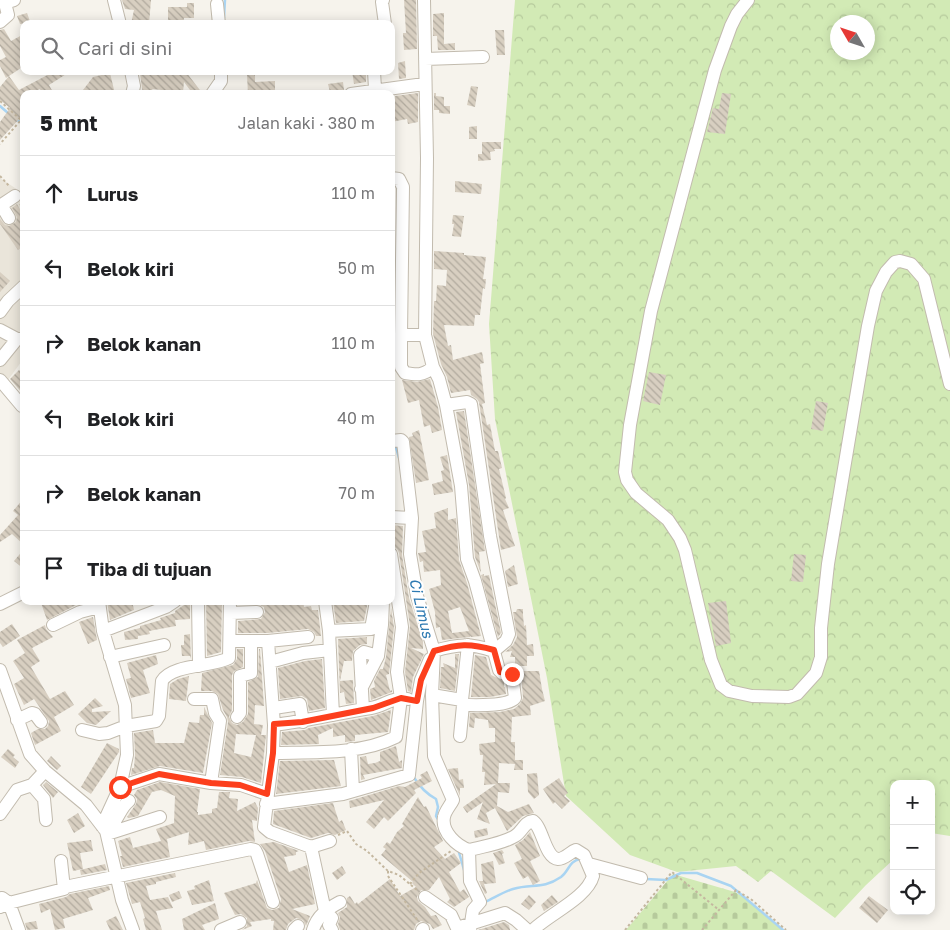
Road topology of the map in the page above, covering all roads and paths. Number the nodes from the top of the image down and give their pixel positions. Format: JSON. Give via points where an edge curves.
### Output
{"nodes":[{"id":1,"x":114,"y":0,"type":"edge"},
{"id":2,"x":383,"y":0,"type":"edge"},
{"id":3,"x":424,"y":0,"type":"edge"},
{"id":4,"x":748,"y":0,"type":"edge"},
{"id":5,"x":7,"y":1,"type":"edge"},
{"id":6,"x":217,"y":4,"type":"dead end"},
{"id":7,"x":119,"y":20,"type":"edge"},
{"id":8,"x":219,"y":20,"type":"edge"},
{"id":9,"x":384,"y":20,"type":"edge"},
{"id":10,"x":0,"y":22,"type":"edge"},
{"id":11,"x":483,"y":57,"type":"dead end"},
{"id":12,"x":425,"y":60,"type":"junction"},
{"id":13,"x":132,"y":75,"type":"edge"},
{"id":14,"x":221,"y":75,"type":"edge"},
{"id":15,"x":374,"y":75,"type":"edge"},
{"id":16,"x":424,"y":84,"type":"junction"},
{"id":17,"x":376,"y":89,"type":"junction"},
{"id":18,"x":133,"y":90,"type":"edge"},
{"id":19,"x":215,"y":90,"type":"edge"},
{"id":20,"x":371,"y":90,"type":"edge"},
{"id":21,"x":0,"y":101,"type":"edge"},
{"id":22,"x":20,"y":119,"type":"edge"},
{"id":23,"x":20,"y":121,"type":"edge"},
{"id":24,"x":0,"y":144,"type":"edge"},
{"id":25,"x":0,"y":176,"type":"edge"},
{"id":26,"x":395,"y":178,"type":"edge"},
{"id":27,"x":15,"y":196,"type":"joint"},
{"id":28,"x":0,"y":205,"type":"edge"},
{"id":29,"x":9,"y":218,"type":"dead end"},
{"id":30,"x":20,"y":290,"type":"edge"},
{"id":31,"x":0,"y":312,"type":"edge"},
{"id":32,"x":0,"y":330,"type":"edge"},
{"id":33,"x":401,"y":335,"type":"junction"},
{"id":34,"x":425,"y":336,"type":"junction"},
{"id":35,"x":20,"y":339,"type":"edge"},
{"id":36,"x":0,"y":360,"type":"edge"},
{"id":37,"x":433,"y":367,"type":"junction"},
{"id":38,"x":0,"y":380,"type":"edge"},
{"id":39,"x":950,"y":384,"type":"edge"},
{"id":40,"x":20,"y":404,"type":"edge"},
{"id":41,"x":446,"y":406,"type":"junction"},
{"id":42,"x":395,"y":441,"type":"edge"},
{"id":43,"x":395,"y":517,"type":"edge"},
{"id":44,"x":412,"y":518,"type":"junction"},
{"id":45,"x":395,"y":593,"type":"edge"},
{"id":46,"x":20,"y":594,"type":"edge"},
{"id":47,"x":0,"y":604,"type":"edge"},
{"id":48,"x":97,"y":605,"type":"edge"},
{"id":49,"x":99,"y":605,"type":"edge"},
{"id":50,"x":169,"y":605,"type":"edge"},
{"id":51,"x":198,"y":605,"type":"edge"},
{"id":52,"x":326,"y":605,"type":"edge"},
{"id":53,"x":375,"y":605,"type":"edge"},
{"id":54,"x":383,"y":605,"type":"edge"},
{"id":55,"x":231,"y":606,"type":"edge"},
{"id":56,"x":257,"y":612,"type":"dead end"},
{"id":57,"x":53,"y":625,"type":"dead end"},
{"id":58,"x":103,"y":631,"type":"junction"},
{"id":59,"x":329,"y":631,"type":"junction"},
{"id":60,"x":308,"y":636,"type":"dead end"},
{"id":61,"x":251,"y":640,"type":"junction"},
{"id":62,"x":230,"y":641,"type":"junction"},
{"id":63,"x":268,"y":641,"type":"junction"},
{"id":64,"x":164,"y":645,"type":"dead end"},
{"id":65,"x":468,"y":645,"type":"junction"},
{"id":66,"x":330,"y":650,"type":"junction"},
{"id":67,"x":494,"y":650,"type":"junction"},
{"id":68,"x":434,"y":651,"type":"junction"},
{"id":69,"x":110,"y":657,"type":"junction"},
{"id":70,"x":270,"y":662,"type":"junction"},
{"id":71,"x":199,"y":666,"type":"junction"},
{"id":72,"x":0,"y":670,"type":"edge"},
{"id":73,"x":432,"y":695,"type":"junction"},
{"id":74,"x":401,"y":698,"type":"junction"},
{"id":75,"x":194,"y":699,"type":"dead end"},
{"id":76,"x":417,"y":701,"type":"junction"},
{"id":77,"x":462,"y":702,"type":"junction"},
{"id":78,"x":274,"y":708,"type":"junction"},
{"id":79,"x":363,"y":709,"type":"junction"},
{"id":80,"x":333,"y":716,"type":"junction"},
{"id":81,"x":237,"y":717,"type":"dead end"},
{"id":82,"x":17,"y":720,"type":"junction"},
{"id":83,"x":41,"y":722,"type":"dead end"},
{"id":84,"x":302,"y":722,"type":"junction"},
{"id":85,"x":274,"y":724,"type":"junction"},
{"id":86,"x":126,"y":726,"type":"junction"},
{"id":87,"x":82,"y":730,"type":"dead end"},
{"id":88,"x":460,"y":736,"type":"dead end"},
{"id":89,"x":351,"y":749,"type":"junction"},
{"id":90,"x":273,"y":753,"type":"junction"},
{"id":91,"x":45,"y":770,"type":"junction"},
{"id":92,"x":211,"y":783,"type":"junction"},
{"id":93,"x":32,"y":785,"type":"junction"},
{"id":94,"x":120,"y":787,"type":"junction"},
{"id":95,"x":354,"y":791,"type":"junction"},
{"id":96,"x":267,"y":799,"type":"junction"},
{"id":97,"x":129,"y":801,"type":"dead end"},
{"id":98,"x":0,"y":814,"type":"edge"},
{"id":99,"x":160,"y":817,"type":"dead end"},
{"id":100,"x":46,"y":820,"type":"dead end"},
{"id":101,"x":105,"y":830,"type":"junction"},
{"id":102,"x":330,"y":841,"type":"joint"},
{"id":103,"x":311,"y":847,"type":"junction"},
{"id":104,"x":464,"y":848,"type":"junction"},
{"id":105,"x":60,"y":861,"type":"dead end"},
{"id":106,"x":589,"y":864,"type":"junction"},
{"id":107,"x":388,"y":870,"type":"junction"},
{"id":108,"x":116,"y":875,"type":"junction"},
{"id":109,"x":641,"y":878,"type":"dead end"},
{"id":110,"x":410,"y":884,"type":"junction"},
{"id":111,"x":65,"y":887,"type":"junction"},
{"id":112,"x":425,"y":897,"type":"joint"},
{"id":113,"x":3,"y":902,"type":"edge"},
{"id":114,"x":273,"y":902,"type":"dead end"},
{"id":115,"x":340,"y":902,"type":"dead end"},
{"id":116,"x":718,"y":910,"type":"junction"},
{"id":117,"x":325,"y":911,"type":"junction"},
{"id":118,"x":240,"y":922,"type":"dead end"},
{"id":119,"x":462,"y":928,"type":"edge"},
{"id":120,"x":422,"y":929,"type":"edge"},
{"id":121,"x":533,"y":929,"type":"edge"},
{"id":122,"x":19,"y":930,"type":"edge"},
{"id":123,"x":133,"y":930,"type":"edge"},
{"id":124,"x":221,"y":930,"type":"edge"},
{"id":125,"x":312,"y":930,"type":"edge"},
{"id":126,"x":332,"y":930,"type":"edge"},
{"id":127,"x":625,"y":930,"type":"edge"},
{"id":128,"x":702,"y":930,"type":"edge"},
{"id":129,"x":786,"y":930,"type":"edge"}],
"edges":[{"from":1,"to":7,"type":"street"},
{"from":2,"to":9,"type":"street"},
{"from":3,"to":12,"type":"street"},
{"from":4,"to":39,"type":"street","via":[[731,26],[715,70],[654,302],[630,424],[625,472],[630,487],[668,520],[680,538],[717,678],[729,692],[789,697],[797,694],[816,673],[821,657],[828,564],[868,326],[876,291],[895,262],[910,264],[924,279]]},
{"from":5,"to":10,"type":"street","via":[[8,15]]},
{"from":6,"to":8,"type":"street"},
{"from":11,"to":12,"type":"street"},
{"from":12,"to":16,"type":"street"},
{"from":13,"to":18,"type":"street"},
{"from":14,"to":19,"type":"street"},
{"from":15,"to":17,"type":"street"},
{"from":16,"to":17,"type":"street"},
{"from":16,"to":34,"type":"street","via":[[427,158]]},
{"from":17,"to":20,"type":"street"},
{"from":21,"to":22,"type":"path"},
{"from":23,"to":24,"type":"path"},
{"from":25,"to":27,"type":"path"},
{"from":26,"to":33,"type":"street","via":[[399,179],[403,187]]},
{"from":27,"to":28,"type":"street"},
{"from":28,"to":29,"type":"street"},
{"from":30,"to":31,"type":"street"},
{"from":32,"to":35,"type":"street"},
{"from":33,"to":34,"type":"street"},
{"from":33,"to":37,"type":"street","via":[[401,367],[405,373],[417,376]]},
{"from":34,"to":37,"type":"street"},
{"from":35,"to":36,"type":"street"},
{"from":37,"to":41,"type":"street"},
{"from":38,"to":40,"type":"street"},
{"from":41,"to":67,"type":"street","via":[[461,486],[467,559]]},
{"from":41,"to":67,"type":"street","via":[[470,404],[508,634],[506,641]]},
{"from":42,"to":44,"type":"street","via":[[403,442]]},
{"from":43,"to":44,"type":"street"},
{"from":44,"to":68,"type":"street","via":[[410,554],[417,596]]},
{"from":45,"to":74,"type":"street","via":[[402,627],[397,672]]},
{"from":46,"to":47,"type":"street"},
{"from":48,"to":57,"type":"street"},
{"from":49,"to":58,"type":"street"},
{"from":50,"to":58,"type":"street"},
{"from":51,"to":71,"type":"street"},
{"from":52,"to":59,"type":"street"},
{"from":53,"to":59,"type":"street","via":[[369,630]]},
{"from":54,"to":79,"type":"street","via":[[378,656],[361,653]]},
{"from":55,"to":56,"type":"street"},
{"from":55,"to":62,"type":"street"},
{"from":58,"to":69,"type":"street"},
{"from":59,"to":66,"type":"street"},
{"from":60,"to":63,"type":"street"},
{"from":61,"to":62,"type":"street"},
{"from":61,"to":63,"type":"street"},
{"from":61,"to":81,"type":"street","via":[[251,674],[240,676],[240,713]]},
{"from":62,"to":71,"type":"street","via":[[227,660]]},
{"from":63,"to":70,"type":"street"},
{"from":64,"to":69,"type":"street"},
{"from":65,"to":67,"type":"street"},
{"from":65,"to":68,"type":"street"},
{"from":65,"to":77,"type":"street"},
{"from":66,"to":70,"type":"street"},
{"from":66,"to":80,"type":"street"},
{"from":67,"to":77,"type":"street","via":[[500,672],[512,674],[515,698],[487,705]]},
{"from":68,"to":73,"type":"street"},
{"from":68,"to":76,"type":"street","via":[[421,680]]},
{"from":69,"to":86,"type":"street","via":[[125,705]]},
{"from":70,"to":78,"type":"street"},
{"from":71,"to":86,"type":"street","via":[[165,677],[158,719]]},
{"from":72,"to":82,"type":"street"},
{"from":73,"to":77,"type":"street"},
{"from":73,"to":104,"type":"street","via":[[434,756],[453,800],[444,815],[444,824]]},
{"from":74,"to":76,"type":"street"},
{"from":74,"to":79,"type":"street"},
{"from":74,"to":89,"type":"street","via":[[396,737],[376,745]]},
{"from":75,"to":92,"type":"street","via":[[212,699],[220,720]]},
{"from":76,"to":95,"type":"street","via":[[409,775]]},
{"from":77,"to":88,"type":"street"},
{"from":78,"to":84,"type":"street","via":[[300,704]]},
{"from":78,"to":85,"type":"street"},
{"from":79,"to":80,"type":"street"},
{"from":80,"to":84,"type":"street"},
{"from":82,"to":83,"type":"street","via":[[32,713]]},
{"from":82,"to":91,"type":"street","via":[[30,754]]},
{"from":84,"to":85,"type":"street"},
{"from":85,"to":90,"type":"street"},
{"from":86,"to":87,"type":"street","via":[[108,734]]},
{"from":86,"to":94,"type":"street","via":[[128,755]]},
{"from":89,"to":90,"type":"street"},
{"from":89,"to":95,"type":"street"},
{"from":90,"to":96,"type":"street"},
{"from":91,"to":93,"type":"street"},
{"from":91,"to":101,"type":"street","via":[[86,805]]},
{"from":92,"to":94,"type":"street","via":[[159,774]]},
{"from":92,"to":96,"type":"street","via":[[240,785]]},
{"from":93,"to":98,"type":"street","via":[[18,790]]},
{"from":93,"to":100,"type":"street","via":[[44,799]]},
{"from":94,"to":101,"type":"street"},
{"from":95,"to":96,"type":"street"},
{"from":96,"to":103,"type":"street","via":[[265,828]]},
{"from":97,"to":101,"type":"street","via":[[114,825]]},
{"from":99,"to":101,"type":"street"},
{"from":101,"to":108,"type":"street"},
{"from":102,"to":103,"type":"street"},
{"from":102,"to":107,"type":"path","via":[[347,831],[356,844]]},
{"from":103,"to":117,"type":"street"},
{"from":104,"to":106,"type":"street","via":[[503,842],[533,821],[554,858],[562,858],[576,850]]},
{"from":104,"to":110,"type":"path","via":[[426,868]]},
{"from":104,"to":119,"type":"street","via":[[470,881],[480,902]]},
{"from":105,"to":111,"type":"street"},
{"from":106,"to":109,"type":"street"},
{"from":106,"to":121,"type":"street","via":[[593,876],[588,887]]},
{"from":107,"to":110,"type":"path"},
{"from":107,"to":120,"type":"path","via":[[388,876]]},
{"from":108,"to":111,"type":"street"},
{"from":108,"to":114,"type":"street","via":[[251,848],[257,854]]},
{"from":108,"to":123,"type":"street"},
{"from":110,"to":112,"type":"path"},
{"from":111,"to":113,"type":"street","via":[[62,891]]},
{"from":112,"to":119,"type":"street"},
{"from":113,"to":122,"type":"street"},
{"from":115,"to":117,"type":"street"},
{"from":116,"to":127,"type":"path","via":[[672,872]]},
{"from":116,"to":128,"type":"path"},
{"from":116,"to":129,"type":"path","via":[[736,890]]},
{"from":117,"to":125,"type":"street"},
{"from":117,"to":126,"type":"street","via":[[332,918],[329,925]]},
{"from":118,"to":124,"type":"street"},
{"from":119,"to":121,"type":"street","via":[[506,914]]}]}
